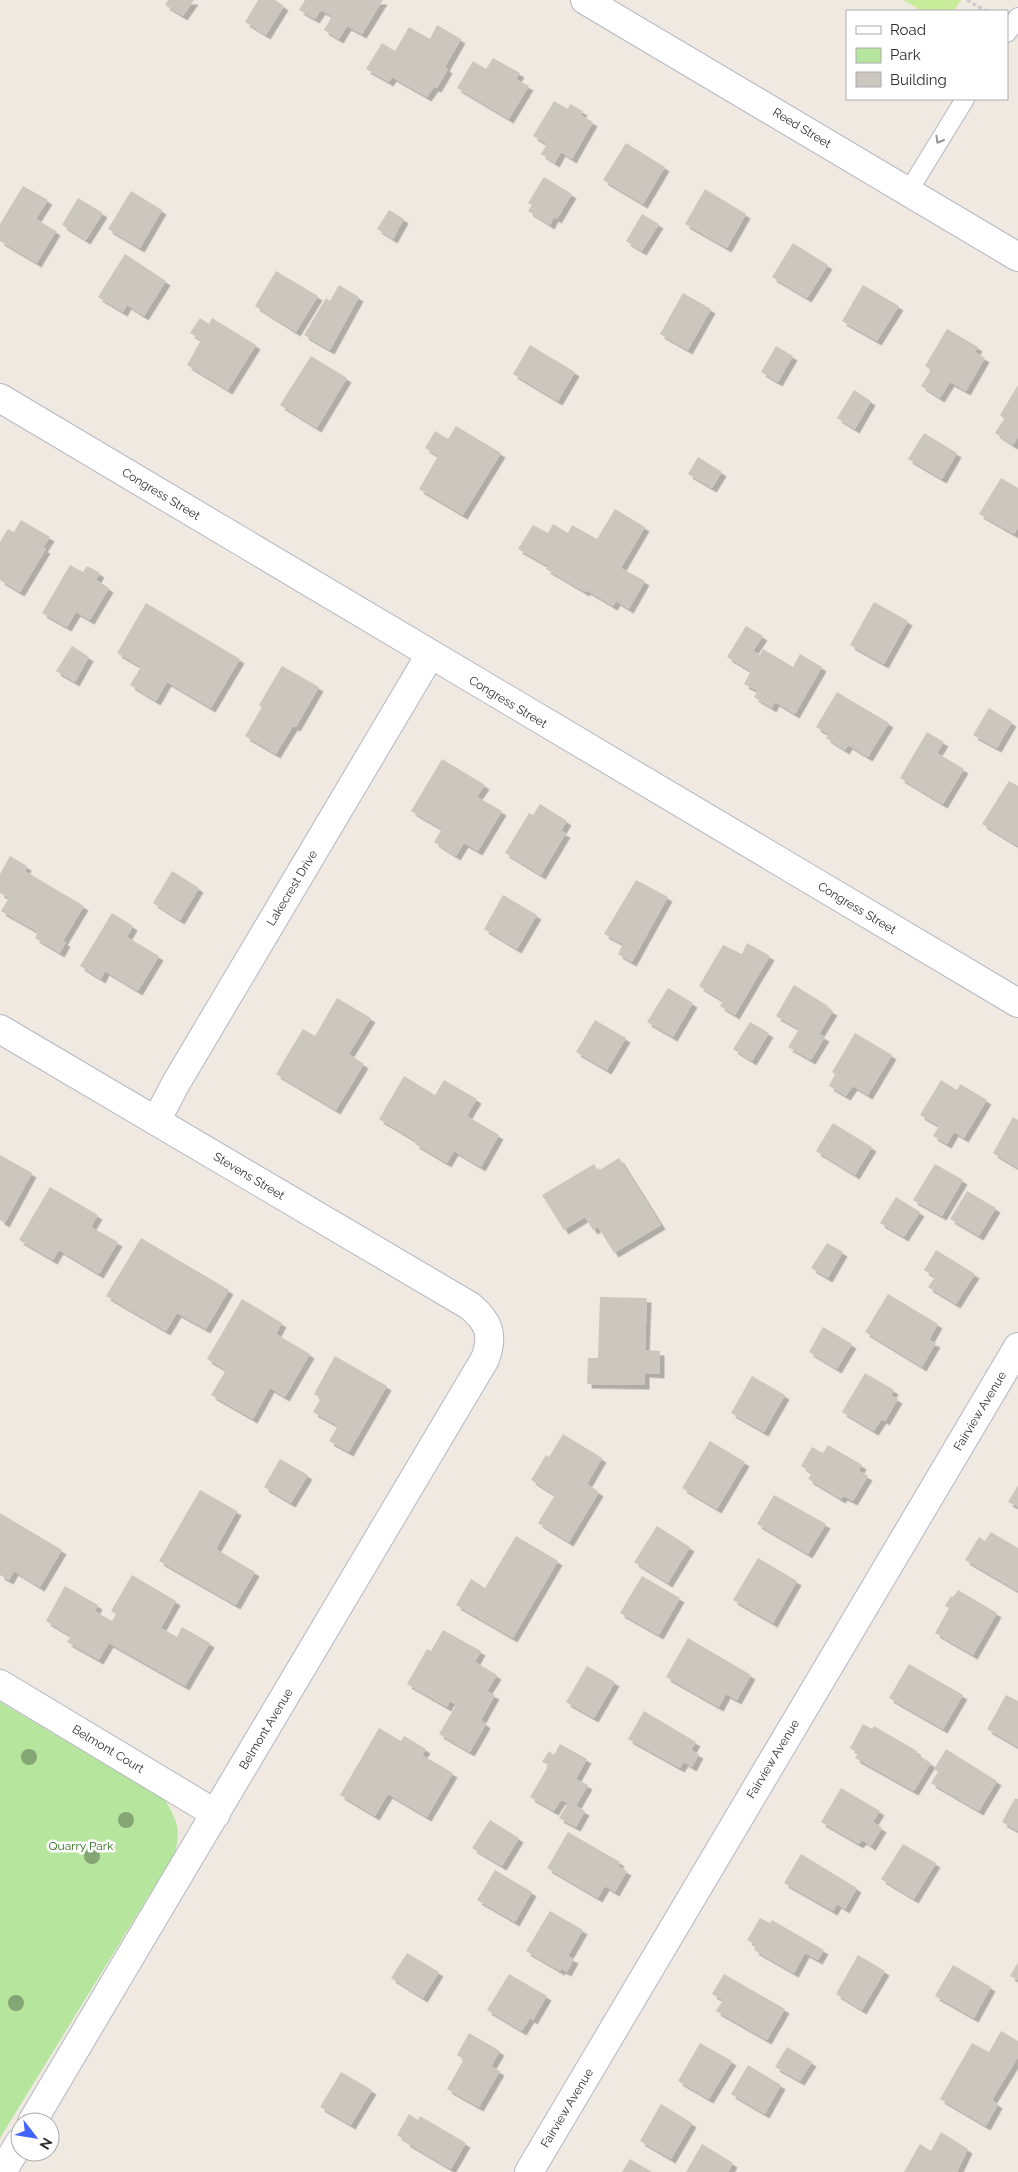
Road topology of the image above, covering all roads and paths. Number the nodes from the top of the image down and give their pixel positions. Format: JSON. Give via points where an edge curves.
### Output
{"nodes":[{"id":1,"x":585,"y":0,"type":"edge"},
{"id":2,"x":967,"y":0,"type":"edge"},
{"id":3,"x":984,"y":10,"type":"edge"},
{"id":4,"x":1018,"y":18,"type":"edge"},
{"id":5,"x":1008,"y":32,"type":"edge"},
{"id":6,"x":964,"y":100,"type":"edge"},
{"id":7,"x":908,"y":192,"type":"junction"},
{"id":8,"x":1018,"y":257,"type":"edge"},
{"id":9,"x":0,"y":398,"type":"edge"},
{"id":10,"x":430,"y":655,"type":"junction"},
{"id":11,"x":1018,"y":1004,"type":"edge"},
{"id":12,"x":0,"y":1029,"type":"edge"},
{"id":13,"x":156,"y":1121,"type":"junction"},
{"id":14,"x":490,"y":1333,"type":"joint"},
{"id":15,"x":1018,"y":1347,"type":"edge"},
{"id":16,"x":0,"y":1684,"type":"edge"},
{"id":17,"x":216,"y":1814,"type":"junction"},
{"id":18,"x":38,"y":2112,"type":"edge"},
{"id":19,"x":10,"y":2159,"type":"edge"},
{"id":20,"x":2,"y":2172,"type":"edge"},
{"id":21,"x":529,"y":2172,"type":"edge"}],
"edges":[{"from":1,"to":7,"type":"street","name":"Reed Street"},
{"from":2,"to":3,"type":"path"},
{"from":4,"to":5,"type":"lane"},
{"from":6,"to":7,"type":"lane","one_way":true},
{"from":7,"to":8,"type":"street","name":"Reed Street"},
{"from":9,"to":10,"type":"street","name":"Congress Street"},
{"from":10,"to":11,"type":"street","name":"Congress Street"},
{"from":10,"to":13,"type":"street","name":"Lakecrest Drive"},
{"from":12,"to":13,"type":"street","name":"Stevens Street"},
{"from":13,"to":14,"type":"street","name":"Stevens Street","via":[[470,1306],[482,1316]]},
{"from":14,"to":17,"type":"street","name":"Belmont Avenue","via":[[485,1358]]},
{"from":15,"to":21,"type":"street","name":"Fairview Avenue"},
{"from":16,"to":17,"type":"street","name":"Belmont Court"},
{"from":17,"to":18,"type":"street","name":"Belmont Avenue"},
{"from":19,"to":20,"type":"street"}]}
